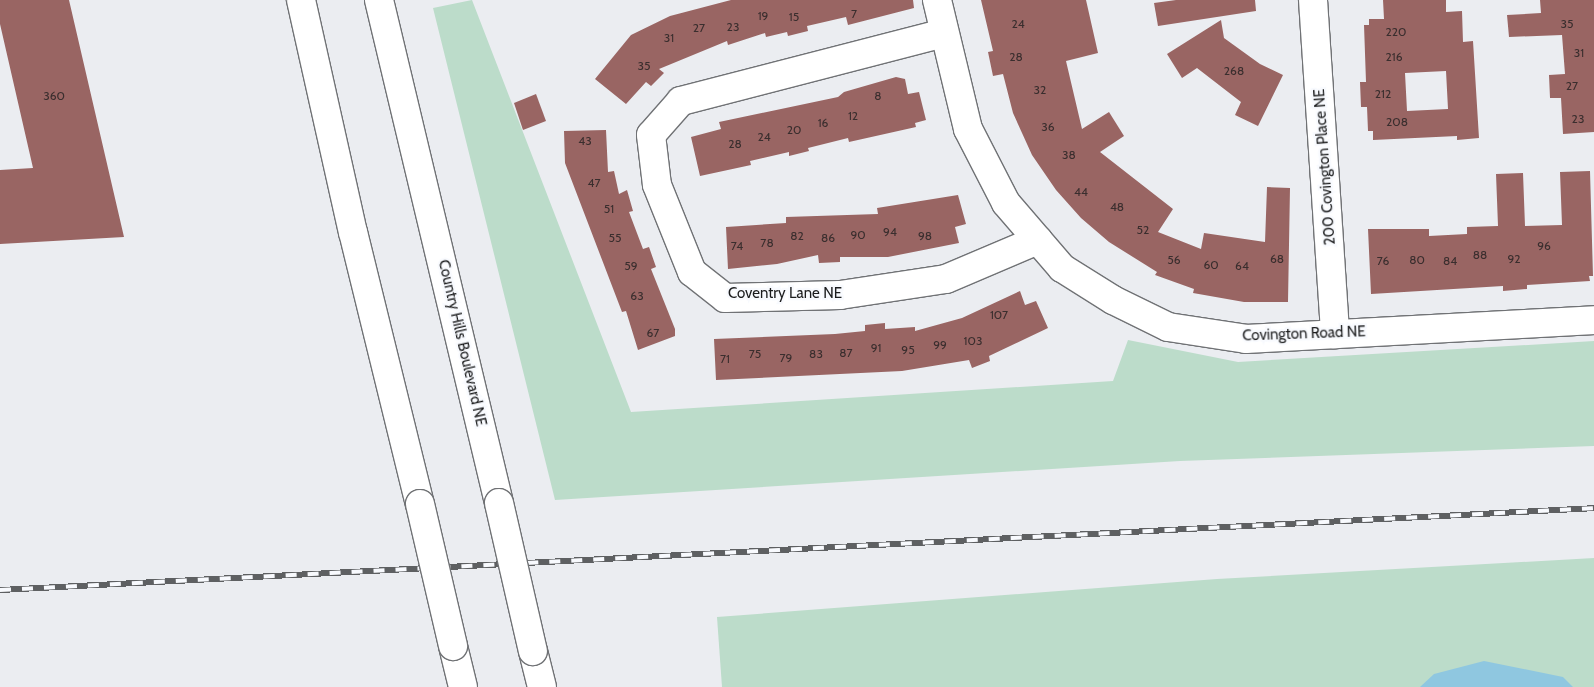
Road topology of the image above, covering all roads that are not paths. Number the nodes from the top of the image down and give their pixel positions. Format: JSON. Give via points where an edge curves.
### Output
{"nodes":[{"id":1,"x":301,"y":0,"type":"edge"},
{"id":2,"x":937,"y":0,"type":"edge"},
{"id":3,"x":1313,"y":0,"type":"edge"},
{"id":4,"x":382,"y":6,"type":"edge"},
{"id":5,"x":944,"y":33,"type":"junction"},
{"id":6,"x":1038,"y":240,"type":"junction"},
{"id":7,"x":1594,"y":320,"type":"edge"},
{"id":8,"x":1335,"y":334,"type":"junction"},
{"id":9,"x":463,"y":687,"type":"edge"},
{"id":10,"x":542,"y":687,"type":"edge"}],
"edges":[{"from":1,"to":9,"type":"street","bridge":true,"via":[[353,232]]},
{"from":2,"to":5,"type":"street","name":"Covington Road NE"},
{"from":3,"to":8,"type":"street","name":"200 Covington Place NE"},
{"from":4,"to":10,"type":"street","name":"Country Hills Boulevard NE","bridge":true},
{"from":5,"to":6,"type":"street","name":"Covington Road NE","via":[[968,129],[1006,203]]},
{"from":5,"to":6,"type":"street","name":"Coventry Lane NE","via":[[681,101],[651,135],[657,185],[692,272],[725,298],[840,295],[946,279]]},
{"from":6,"to":8,"type":"street","name":"Covington Road NE","via":[[1062,268],[1113,300],[1168,327],[1246,339]]},
{"from":7,"to":8,"type":"street","name":"Covington Road NE"}]}
